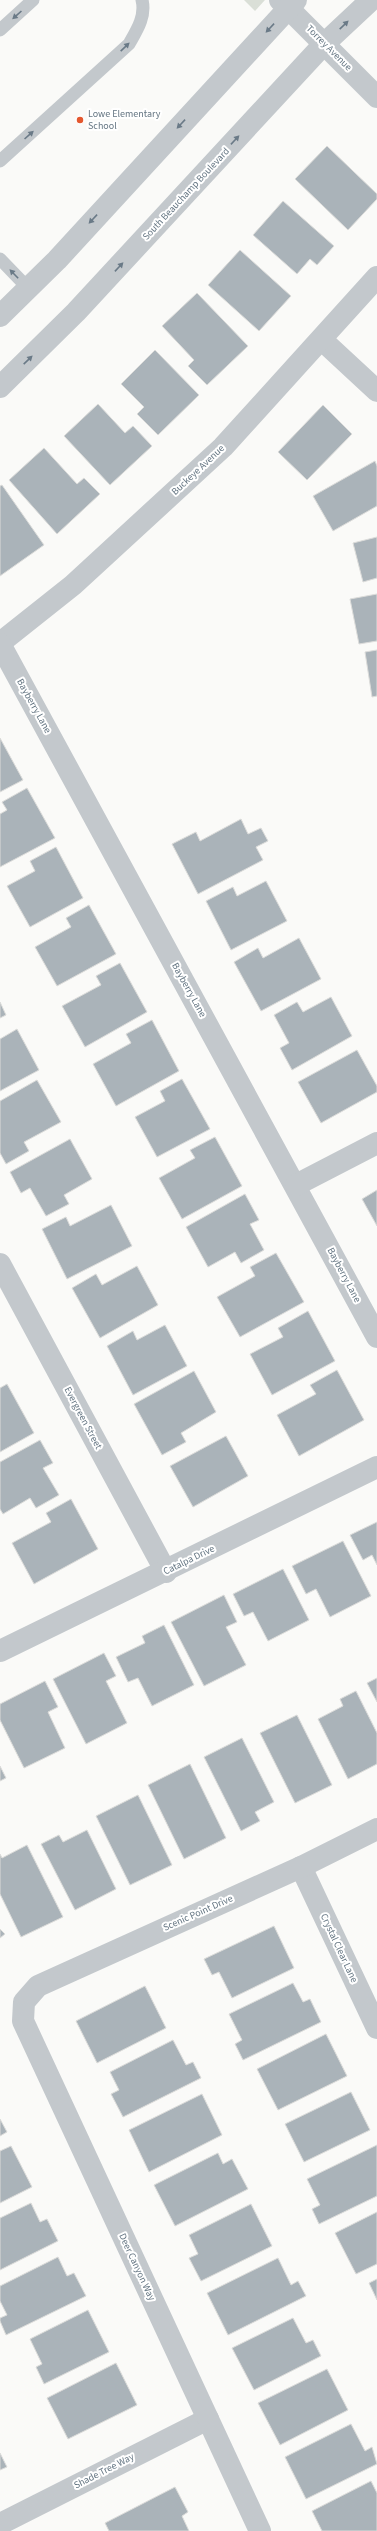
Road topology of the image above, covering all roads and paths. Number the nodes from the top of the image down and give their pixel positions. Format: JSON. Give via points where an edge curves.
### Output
{"nodes":[{"id":1,"x":33,"y":0,"type":"edge"},
{"id":2,"x":142,"y":0,"type":"edge"},
{"id":3,"x":371,"y":0,"type":"edge"},
{"id":4,"x":288,"y":3,"type":"edge"},
{"id":5,"x":0,"y":30,"type":"edge"},
{"id":6,"x":324,"y":44,"type":"junction"},
{"id":7,"x":377,"y":96,"type":"edge"},
{"id":8,"x":0,"y":161,"type":"edge"},
{"id":9,"x":0,"y":259,"type":"edge"},
{"id":10,"x":377,"y":277,"type":"edge"},
{"id":11,"x":28,"y":288,"type":"junction"},
{"id":12,"x":0,"y":316,"type":"edge"},
{"id":13,"x":322,"y":340,"type":"junction"},
{"id":14,"x":0,"y":387,"type":"edge"},
{"id":15,"x":377,"y":391,"type":"edge"},
{"id":16,"x":0,"y":644,"type":"edge"},
{"id":17,"x":377,"y":1143,"type":"edge"},
{"id":18,"x":296,"y":1185,"type":"junction"},
{"id":19,"x":0,"y":1264,"type":"edge"},
{"id":20,"x":377,"y":1337,"type":"edge"},
{"id":21,"x":377,"y":1467,"type":"edge"},
{"id":22,"x":166,"y":1572,"type":"junction"},
{"id":23,"x":0,"y":1651,"type":"edge"},
{"id":24,"x":377,"y":1829,"type":"edge"},
{"id":25,"x":300,"y":1867,"type":"junction"},
{"id":26,"x":24,"y":2002,"type":"joint"},
{"id":27,"x":377,"y":2028,"type":"edge"},
{"id":28,"x":208,"y":2419,"type":"junction"},
{"id":29,"x":0,"y":2524,"type":"edge"},
{"id":30,"x":260,"y":2531,"type":"edge"}],
"edges":[{"from":1,"to":5,"type":"lane","one_way":true},
{"from":8,"to":2,"type":"lane","one_way":true,"via":[[129,44],[140,26],[144,7]]},
{"from":6,"to":3,"type":"street","name":"South Beauchamp Boulevard","one_way":true},
{"from":4,"to":6,"type":"street","name":"Torrey Avenue"},
{"from":4,"to":11,"type":"street","one_way":true},
{"from":6,"to":7,"type":"street","name":"Torrey Avenue"},
{"from":14,"to":6,"type":"street","name":"South Beauchamp Boulevard","one_way":true,"via":[[76,312]]},
{"from":11,"to":9,"type":"lane","one_way":true},
{"from":10,"to":13,"type":"street","name":"Buckeye Avenue"},
{"from":11,"to":12,"type":"street"},
{"from":13,"to":15,"type":"street"},
{"from":13,"to":16,"type":"street","name":"Buckeye Avenue","via":[[223,447],[73,585]]},
{"from":16,"to":18,"type":"street","name":"Bayberry Lane"},
{"from":17,"to":18,"type":"street"},
{"from":18,"to":20,"type":"street","name":"Bayberry Lane"},
{"from":19,"to":22,"type":"street","name":"Evergreen Street"},
{"from":21,"to":22,"type":"street","name":"Catalpa Drive"},
{"from":22,"to":23,"type":"street","name":"Catalpa Drive"},
{"from":24,"to":25,"type":"street","name":"Scenic Point Drive"},
{"from":25,"to":26,"type":"street","name":"Scenic Point Drive","via":[[38,1986]]},
{"from":25,"to":27,"type":"street","name":"Crystal Clear Lane"},
{"from":26,"to":28,"type":"street","name":"Deer Canyon Way","via":[[23,2021]]},
{"from":28,"to":29,"type":"street","name":"Shade Tree Way"},
{"from":28,"to":30,"type":"street","name":"Deer Canyon Way"}]}
